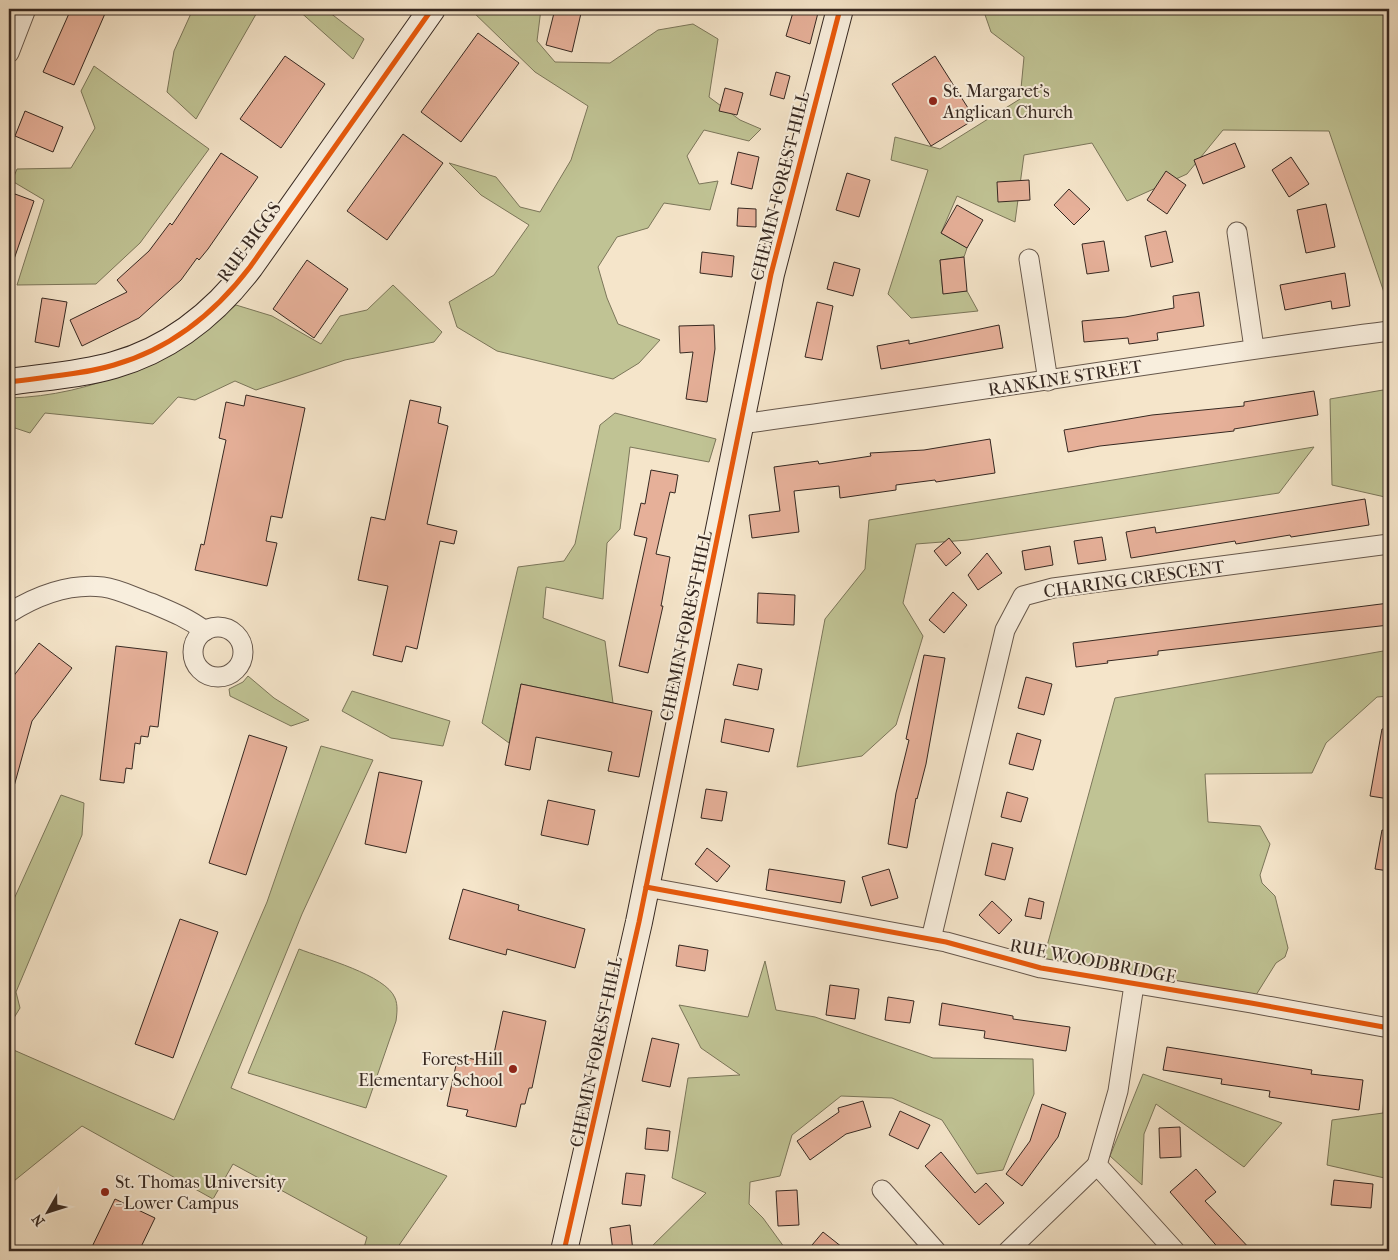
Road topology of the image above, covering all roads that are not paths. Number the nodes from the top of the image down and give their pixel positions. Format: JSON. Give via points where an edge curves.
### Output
{"nodes":[{"id":1,"x":26,"y":9,"type":"edge"},
{"id":2,"x":432,"y":9,"type":"edge"},
{"id":3,"x":840,"y":9,"type":"edge"},
{"id":4,"x":9,"y":53,"type":"edge"},
{"id":5,"x":1237,"y":232,"type":"dead end"},
{"id":6,"x":1029,"y":259,"type":"dead end"},
{"id":7,"x":1389,"y":331,"type":"edge"},
{"id":8,"x":1254,"y":348,"type":"junction"},
{"id":9,"x":1048,"y":381,"type":"junction"},
{"id":10,"x":9,"y":382,"type":"edge"},
{"id":11,"x":742,"y":424,"type":"junction"},
{"id":12,"x":1389,"y":544,"type":"edge"},
{"id":13,"x":9,"y":613,"type":"edge"},
{"id":14,"x":205,"y":631,"type":"dead end"},
{"id":15,"x":646,"y":887,"type":"junction"},
{"id":16,"x":931,"y":939,"type":"junction"},
{"id":17,"x":1134,"y":985,"type":"junction"},
{"id":18,"x":1389,"y":1028,"type":"edge"},
{"id":19,"x":1097,"y":1165,"type":"junction"},
{"id":20,"x":882,"y":1190,"type":"dead end"},
{"id":21,"x":564,"y":1251,"type":"edge"},
{"id":22,"x":936,"y":1251,"type":"edge"},
{"id":23,"x":1008,"y":1251,"type":"edge"},
{"id":24,"x":1175,"y":1251,"type":"edge"}],
"edges":[{"from":1,"to":4,"type":"street"},
{"from":2,"to":10,"type":"street","name":"RUE BIGGS","via":[[250,267],[214,309],[168,342],[136,357],[84,371]]},
{"from":3,"to":11,"type":"street","name":"CHEMIN FOREST HILL","via":[[771,274]]},
{"from":5,"to":8,"type":"street"},
{"from":6,"to":9,"type":"street"},
{"from":7,"to":8,"type":"street","name":"RANKINE STREET"},
{"from":8,"to":9,"type":"street","name":"RANKINE STREET"},
{"from":9,"to":11,"type":"street","name":"RANKINE STREET"},
{"from":11,"to":15,"type":"street","name":"CHEMIN FOREST HILL"},
{"from":12,"to":16,"type":"street","name":"CHARING CRESCENT","via":[[1053,588],[1022,596],[1005,630]]},
{"from":13,"to":14,"type":"street","via":[[28,601],[60,590],[103,587],[172,611]]},
{"from":15,"to":16,"type":"street","name":"RUE WOODBRIDGE"},
{"from":15,"to":21,"type":"street","name":"CHEMIN FOREST HILL"},
{"from":16,"to":17,"type":"street","name":"RUE WOODBRIDGE","via":[[1041,968]]},
{"from":17,"to":18,"type":"street","name":"RUE WOODBRIDGE"},
{"from":17,"to":19,"type":"street","via":[[1118,1091]]},
{"from":19,"to":23,"type":"street"},
{"from":19,"to":24,"type":"street"},
{"from":20,"to":22,"type":"street"}]}
